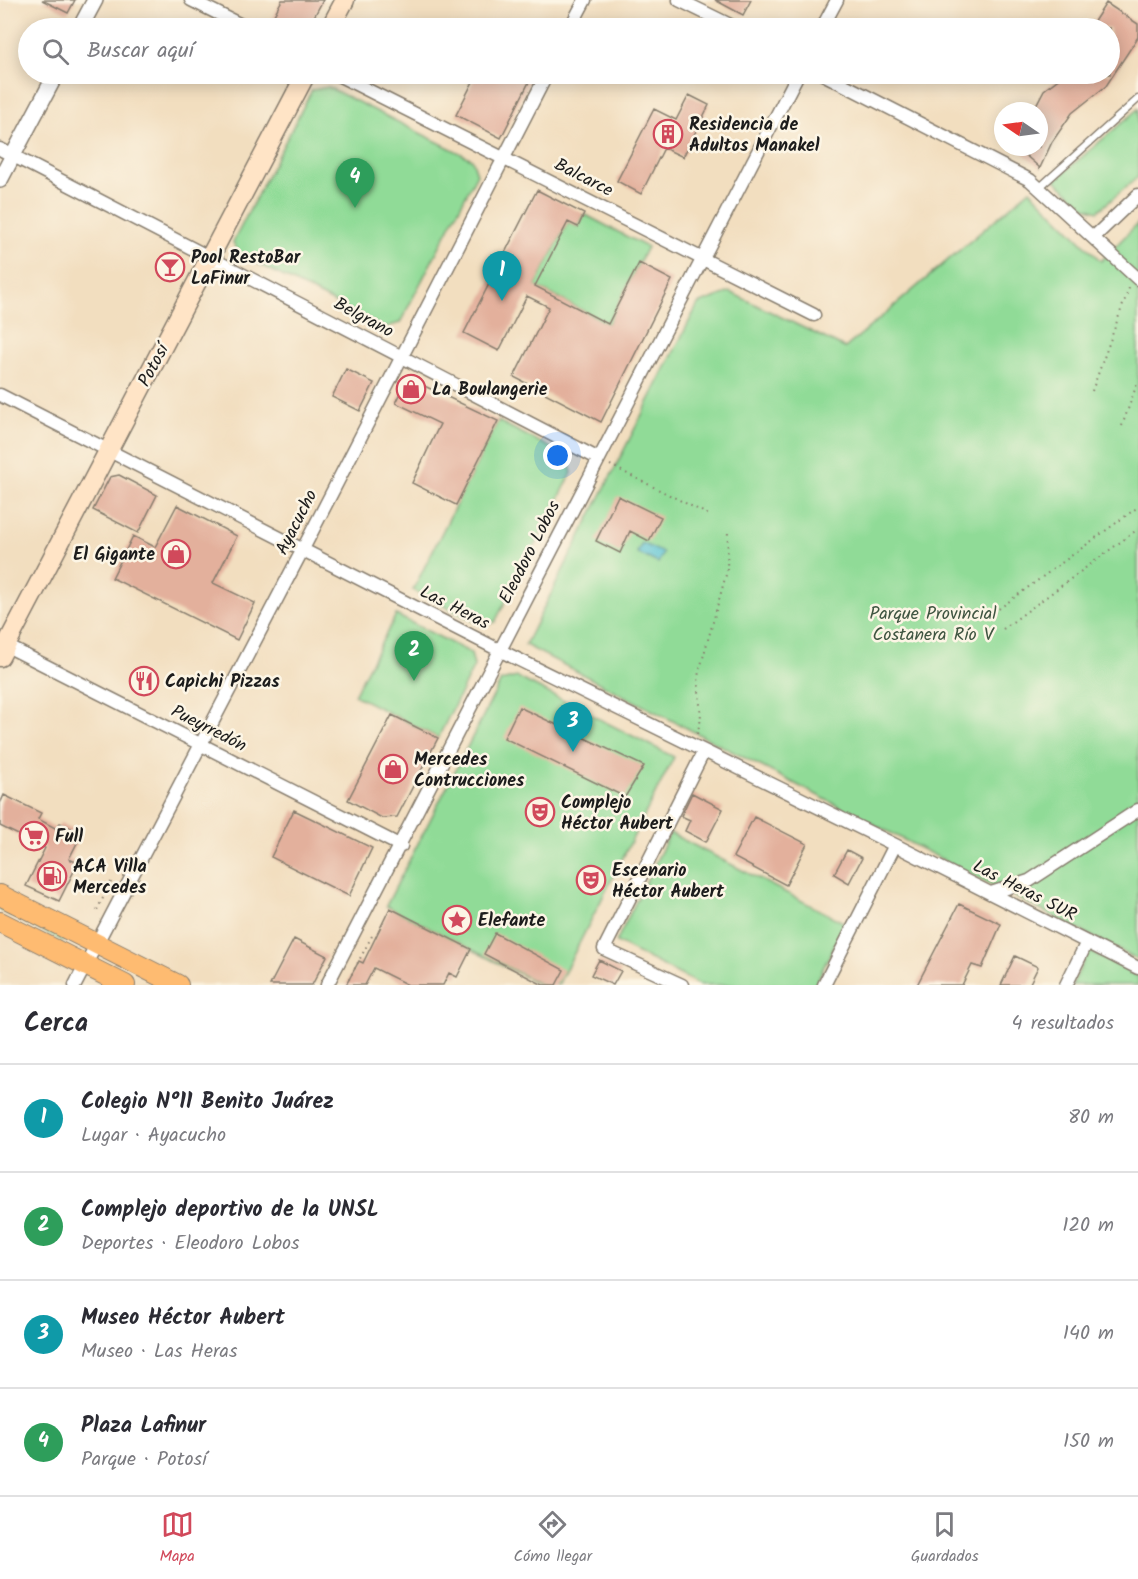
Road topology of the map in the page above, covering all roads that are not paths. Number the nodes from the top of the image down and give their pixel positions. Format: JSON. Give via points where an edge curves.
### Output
{"nodes":[{"id":1,"x":95,"y":0,"type":"edge"},
{"id":2,"x":190,"y":0,"type":"edge"},
{"id":3,"x":345,"y":0,"type":"edge"},
{"id":4,"x":585,"y":0,"type":"edge"},
{"id":5,"x":679,"y":0,"type":"edge"},
{"id":6,"x":837,"y":0,"type":"edge"},
{"id":7,"x":85,"y":18,"type":"edge"},
{"id":8,"x":227,"y":18,"type":"edge"},
{"id":9,"x":335,"y":18,"type":"edge"},
{"id":10,"x":575,"y":18,"type":"edge"},
{"id":11,"x":716,"y":18,"type":"edge"},
{"id":12,"x":827,"y":18,"type":"edge"},
{"id":13,"x":50,"y":84,"type":"edge"},
{"id":14,"x":301,"y":84,"type":"edge"},
{"id":15,"x":356,"y":84,"type":"edge"},
{"id":16,"x":542,"y":84,"type":"edge"},
{"id":17,"x":793,"y":84,"type":"edge"},
{"id":18,"x":842,"y":84,"type":"edge"},
{"id":19,"x":1138,"y":99,"type":"edge"},
{"id":20,"x":6,"y":152,"type":"edge"},
{"id":21,"x":503,"y":158,"type":"junction"},
{"id":22,"x":0,"y":180,"type":"edge"},
{"id":23,"x":1040,"y":187,"type":"junction"},
{"id":24,"x":1138,"y":195,"type":"edge"},
{"id":25,"x":1094,"y":237,"type":"junction"},
{"id":26,"x":210,"y":258,"type":"junction"},
{"id":27,"x":703,"y":258,"type":"junction"},
{"id":28,"x":1136,"y":276,"type":"edge"},
{"id":29,"x":814,"y":315,"type":"dead end"},
{"id":30,"x":400,"y":357,"type":"junction"},
{"id":31,"x":0,"y":395,"type":"edge"},
{"id":32,"x":108,"y":449,"type":"junction"},
{"id":33,"x":597,"y":459,"type":"junction"},
{"id":34,"x":303,"y":549,"type":"junction"},
{"id":35,"x":2,"y":648,"type":"edge"},
{"id":36,"x":499,"y":650,"type":"junction"},
{"id":37,"x":200,"y":744,"type":"junction"},
{"id":38,"x":699,"y":748,"type":"junction"},
{"id":39,"x":1138,"y":810,"type":"edge"},
{"id":40,"x":895,"y":845,"type":"junction"},
{"id":41,"x":401,"y":846,"type":"junction"},
{"id":42,"x":991,"y":893,"type":"junction"},
{"id":43,"x":0,"y":895,"type":"edge"},
{"id":44,"x":0,"y":922,"type":"edge"},
{"id":45,"x":1087,"y":942,"type":"junction"},
{"id":46,"x":96,"y":943,"type":"junction"},
{"id":47,"x":85,"y":965,"type":"junction"},
{"id":48,"x":1138,"y":968,"type":"edge"},
{"id":49,"x":75,"y":985,"type":"edge"},
{"id":50,"x":125,"y":985,"type":"edge"},
{"id":51,"x":178,"y":985,"type":"edge"},
{"id":52,"x":327,"y":985,"type":"edge"},
{"id":53,"x":682,"y":985,"type":"edge"},
{"id":54,"x":824,"y":985,"type":"edge"},
{"id":55,"x":1066,"y":985,"type":"edge"}],
"edges":[{"from":1,"to":7,"type":"street"},
{"from":2,"to":8,"type":"street"},
{"from":3,"to":9,"type":"main road"},
{"from":4,"to":10,"type":"street"},
{"from":5,"to":11,"type":"street"},
{"from":6,"to":12,"type":"street"},
{"from":13,"to":20,"type":"street"},
{"from":14,"to":26,"type":"main road","name":"Potosí"},
{"from":15,"to":21,"type":"street","name":"Balcarce"},
{"from":16,"to":21,"type":"street","name":"Ayacucho"},
{"from":17,"to":27,"type":"street","name":"Eleodoro Lobos"},
{"from":18,"to":23,"type":"street"},
{"from":19,"to":23,"type":"lane"},
{"from":20,"to":22,"type":"street"},
{"from":20,"to":26,"type":"street","name":"Belgrano"},
{"from":21,"to":27,"type":"street","name":"Balcarce"},
{"from":21,"to":30,"type":"street","name":"Ayacucho"},
{"from":23,"to":25,"type":"street"},
{"from":24,"to":25,"type":"street"},
{"from":25,"to":28,"type":"street"},
{"from":26,"to":30,"type":"street","name":"Belgrano"},
{"from":26,"to":32,"type":"main road","name":"Potosí"},
{"from":27,"to":29,"type":"street","name":"Balcarce"},
{"from":27,"to":33,"type":"street","name":"Eleodoro Lobos"},
{"from":30,"to":33,"type":"street","name":"Belgrano"},
{"from":30,"to":34,"type":"street","name":"Ayacucho"},
{"from":31,"to":32,"type":"street","name":"Las Heras"},
{"from":32,"to":34,"type":"street","name":"Las Heras"},
{"from":32,"to":35,"type":"main road","name":"Potosí"},
{"from":33,"to":36,"type":"street","name":"Eleodoro Lobos"},
{"from":34,"to":36,"type":"street","name":"Las Heras"},
{"from":34,"to":37,"type":"street","name":"Ayacucho"},
{"from":35,"to":37,"type":"street","name":"Pueyrredón"},
{"from":36,"to":38,"type":"street","name":"Las Heras"},
{"from":36,"to":41,"type":"street","name":"Eleodoro Lobos"},
{"from":37,"to":41,"type":"street","name":"Pueyrredón"},
{"from":37,"to":46,"type":"street","name":"Ayacucho"},
{"from":38,"to":40,"type":"street","name":"Las Heras"},
{"from":38,"to":53,"type":"street","via":[[604,949]]},
{"from":39,"to":42,"type":"street","via":[[1029,881]]},
{"from":40,"to":42,"type":"street","name":"Las Heras SUR"},
{"from":40,"to":54,"type":"street"},
{"from":41,"to":52,"type":"street","name":"Eleodoro Lobos"},
{"from":42,"to":45,"type":"street","name":"Las Heras SUR"},
{"from":43,"to":46,"type":"main road"},
{"from":44,"to":47,"type":"main road"},
{"from":45,"to":48,"type":"street","name":"Las Heras SUR"},
{"from":45,"to":55,"type":"street"},
{"from":46,"to":47,"type":"street","name":"Ayacucho"},
{"from":46,"to":51,"type":"main road"},
{"from":47,"to":49,"type":"street","name":"Ayacucho"},
{"from":47,"to":50,"type":"main road"}]}
